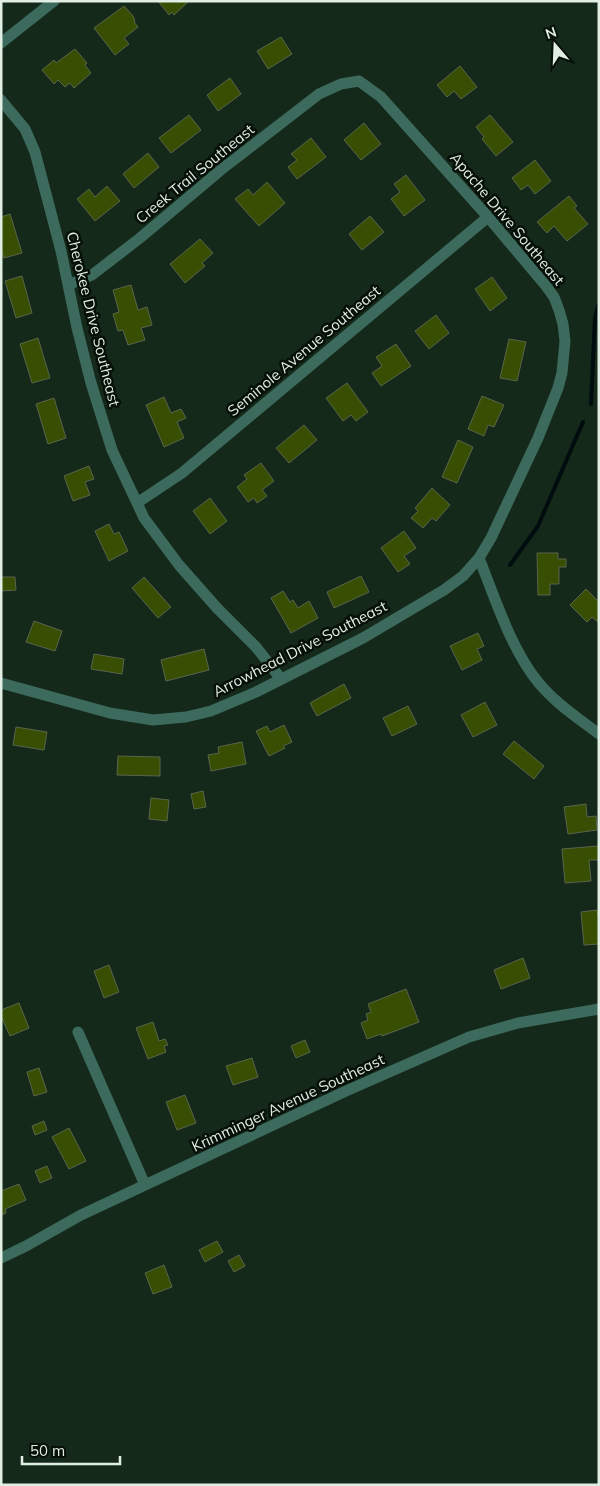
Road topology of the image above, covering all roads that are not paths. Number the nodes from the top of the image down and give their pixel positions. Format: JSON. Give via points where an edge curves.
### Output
{"nodes":[{"id":1,"x":54,"y":1,"type":"edge"},
{"id":2,"x":41,"y":5,"type":"edge"},
{"id":3,"x":1,"y":43,"type":"edge"},
{"id":4,"x":341,"y":84,"type":"joint"},
{"id":5,"x":1,"y":100,"type":"edge"},
{"id":6,"x":488,"y":217,"type":"junction"},
{"id":7,"x":68,"y":286,"type":"junction"},
{"id":8,"x":137,"y":503,"type":"junction"},
{"id":9,"x":479,"y":558,"type":"junction"},
{"id":10,"x":281,"y":679,"type":"junction"},
{"id":11,"x":1,"y":683,"type":"edge"},
{"id":12,"x":599,"y":734,"type":"edge"},
{"id":13,"x":599,"y":1008,"type":"edge"},
{"id":14,"x":78,"y":1032,"type":"dead end"},
{"id":15,"x":145,"y":1185,"type":"junction"},
{"id":16,"x":1,"y":1258,"type":"edge"}],
"edges":[{"from":1,"to":2,"type":"street"},
{"from":2,"to":3,"type":"street"},
{"from":4,"to":6,"type":"street","name":"Apache Drive Southeast","via":[[359,81],[381,97]]},
{"from":4,"to":7,"type":"street","name":"Creek Trail Southeast","via":[[319,94],[92,275]]},
{"from":5,"to":7,"type":"street","name":"Cherokee Drive Southeast","via":[[25,129],[35,152]]},
{"from":6,"to":8,"type":"street","name":"Seminole Avenue Southeast","via":[[189,467]]},
{"from":6,"to":9,"type":"street","name":"Apache Drive Southeast","via":[[554,297],[565,341],[558,388],[538,438]]},
{"from":7,"to":8,"type":"street","name":"Cherokee Drive Southeast","via":[[91,383],[112,450]]},
{"from":8,"to":10,"type":"street","name":"Cherokee Drive Southeast","via":[[144,518],[179,565],[256,647]]},
{"from":9,"to":10,"type":"street","name":"Arrowhead Drive Southeast","via":[[444,590],[363,638]]},
{"from":9,"to":12,"type":"street","via":[[506,627],[526,666],[551,697]]},
{"from":10,"to":11,"type":"street","name":"Arrowhead Drive Southeast","via":[[211,711],[152,720],[110,713]]},
{"from":13,"to":15,"type":"street","name":"Krimminger Avenue Southeast","via":[[518,1023],[469,1037]]},
{"from":14,"to":15,"type":"street"},
{"from":15,"to":16,"type":"street","name":"Krimminger Avenue Southeast"}]}
